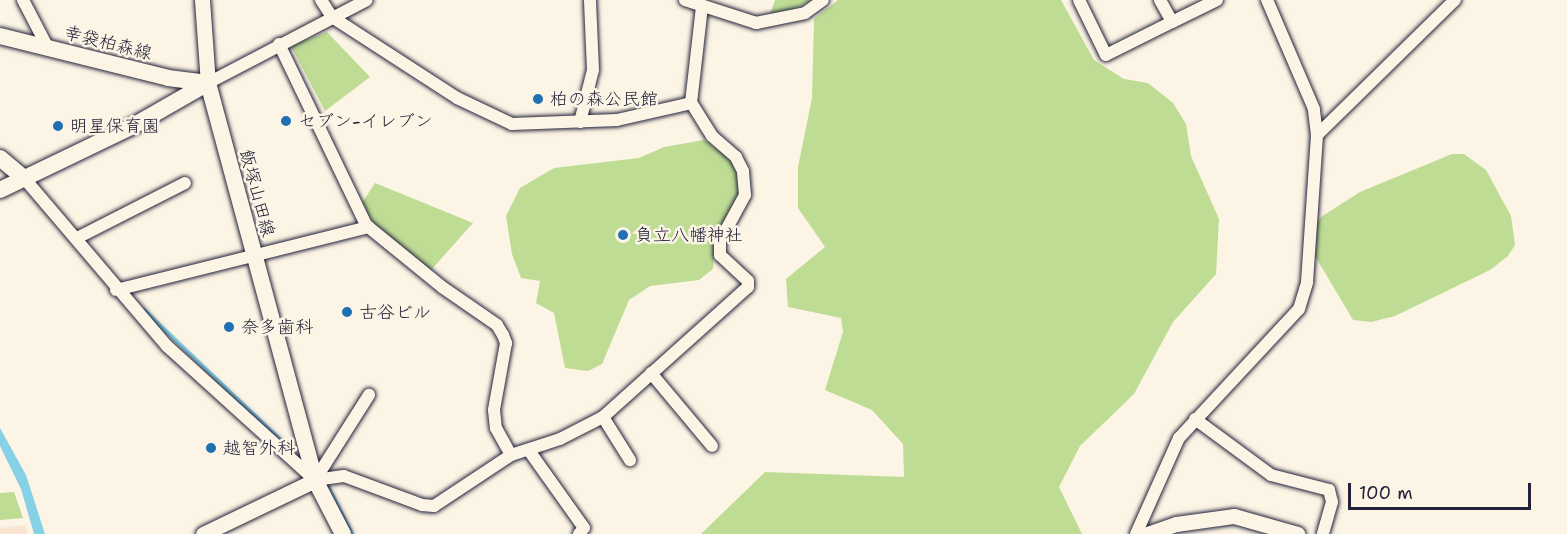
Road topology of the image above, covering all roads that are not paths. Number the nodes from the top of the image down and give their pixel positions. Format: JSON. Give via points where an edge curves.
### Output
{"nodes":[{"id":1,"x":23,"y":0,"type":"edge"},
{"id":2,"x":202,"y":0,"type":"edge"},
{"id":3,"x":321,"y":0,"type":"edge"},
{"id":4,"x":367,"y":0,"type":"edge"},
{"id":5,"x":590,"y":0,"type":"edge"},
{"id":6,"x":685,"y":0,"type":"edge"},
{"id":7,"x":823,"y":0,"type":"edge"},
{"id":8,"x":1079,"y":0,"type":"edge"},
{"id":9,"x":1160,"y":0,"type":"edge"},
{"id":10,"x":1217,"y":0,"type":"edge"},
{"id":11,"x":1268,"y":0,"type":"edge"},
{"id":12,"x":1455,"y":0,"type":"edge"},
{"id":13,"x":702,"y":6,"type":"junction"},
{"id":14,"x":332,"y":17,"type":"junction"},
{"id":15,"x":1172,"y":22,"type":"junction"},
{"id":16,"x":0,"y":36,"type":"edge"},
{"id":17,"x":279,"y":45,"type":"junction"},
{"id":18,"x":48,"y":48,"type":"junction"},
{"id":19,"x":208,"y":83,"type":"junction"},
{"id":20,"x":691,"y":103,"type":"junction"},
{"id":21,"x":580,"y":122,"type":"junction"},
{"id":22,"x":1317,"y":135,"type":"junction"},
{"id":23,"x":0,"y":158,"type":"edge"},
{"id":24,"x":24,"y":178,"type":"junction"},
{"id":25,"x":185,"y":183,"type":"dead end"},
{"id":26,"x":0,"y":190,"type":"edge"},
{"id":27,"x":368,"y":227,"type":"junction"},
{"id":28,"x":81,"y":236,"type":"junction"},
{"id":29,"x":253,"y":255,"type":"junction"},
{"id":30,"x":122,"y":288,"type":"junction"},
{"id":31,"x":651,"y":373,"type":"junction"},
{"id":32,"x":369,"y":395,"type":"dead end"},
{"id":33,"x":603,"y":417,"type":"junction"},
{"id":34,"x":1195,"y":418,"type":"junction"},
{"id":35,"x":712,"y":446,"type":"dead end"},
{"id":36,"x":530,"y":452,"type":"junction"},
{"id":37,"x":512,"y":455,"type":"junction"},
{"id":38,"x":630,"y":460,"type":"dead end"},
{"id":39,"x":315,"y":480,"type":"junction"},
{"id":40,"x":1173,"y":529,"type":"edge"},
{"id":41,"x":1270,"y":529,"type":"edge"},
{"id":42,"x":203,"y":534,"type":"edge"},
{"id":43,"x":344,"y":534,"type":"edge"},
{"id":44,"x":579,"y":534,"type":"edge"},
{"id":45,"x":1136,"y":534,"type":"edge"},
{"id":46,"x":1147,"y":534,"type":"edge"},
{"id":47,"x":1297,"y":534,"type":"edge"},
{"id":48,"x":1323,"y":534,"type":"edge"}],
"edges":[{"from":1,"to":18,"type":"street"},
{"from":2,"to":19,"type":"street"},
{"from":3,"to":14,"type":"street"},
{"from":4,"to":14,"type":"street"},
{"from":5,"to":21,"type":"street","via":[[593,70]]},
{"from":6,"to":13,"type":"street"},
{"from":7,"to":13,"type":"street","via":[[805,13],[773,23],[737,20]]},
{"from":8,"to":15,"type":"street","via":[[1106,55]]},
{"from":9,"to":15,"type":"street"},
{"from":10,"to":15,"type":"street"},
{"from":11,"to":22,"type":"street","via":[[1308,91]]},
{"from":12,"to":22,"type":"street"},
{"from":13,"to":20,"type":"street"},
{"from":14,"to":17,"type":"street"},
{"from":14,"to":21,"type":"street","via":[[494,118],[512,124]]},
{"from":16,"to":18,"type":"main road","name":"幸袋柏森線"},
{"from":17,"to":19,"type":"street"},
{"from":17,"to":27,"type":"street"},
{"from":18,"to":19,"type":"main road","name":"幸袋柏森線","via":[[168,78]]},
{"from":19,"to":24,"type":"main road","via":[[133,126]]},
{"from":19,"to":29,"type":"main road","name":"飯塚山田線"},
{"from":20,"to":21,"type":"street","via":[[647,115]]},
{"from":20,"to":31,"type":"street","via":[[712,136],[736,157],[743,171],[745,195],[720,241],[720,255],[748,280],[748,287]]},
{"from":22,"to":34,"type":"street","via":[[1307,282],[1299,309]]},
{"from":23,"to":24,"type":"main road"},
{"from":24,"to":26,"type":"main road"},
{"from":24,"to":28,"type":"street"},
{"from":25,"to":28,"type":"street"},
{"from":27,"to":29,"type":"street"},
{"from":27,"to":37,"type":"street","via":[[442,287],[497,325],[506,344],[494,410],[496,428]]},
{"from":28,"to":30,"type":"street"},
{"from":29,"to":30,"type":"street"},
{"from":29,"to":39,"type":"main road","name":"飯塚山田線"},
{"from":30,"to":39,"type":"street","via":[[167,346]]},
{"from":31,"to":33,"type":"street"},
{"from":31,"to":35,"type":"street"},
{"from":32,"to":39,"type":"street"},
{"from":33,"to":36,"type":"street"},
{"from":33,"to":38,"type":"street"},
{"from":34,"to":45,"type":"street","via":[[1179,438]]},
{"from":34,"to":48,"type":"street","via":[[1271,475],[1329,490],[1332,502]]},
{"from":36,"to":37,"type":"street"},
{"from":36,"to":44,"type":"street","via":[[584,528]]},
{"from":37,"to":39,"type":"street","via":[[430,507],[344,476]]},
{"from":39,"to":42,"type":"street"},
{"from":39,"to":43,"type":"main road","name":"飯塚山田線"},
{"from":40,"to":41,"type":"street","via":[[1234,516]]},
{"from":40,"to":46,"type":"street"},
{"from":41,"to":47,"type":"street"}]}
